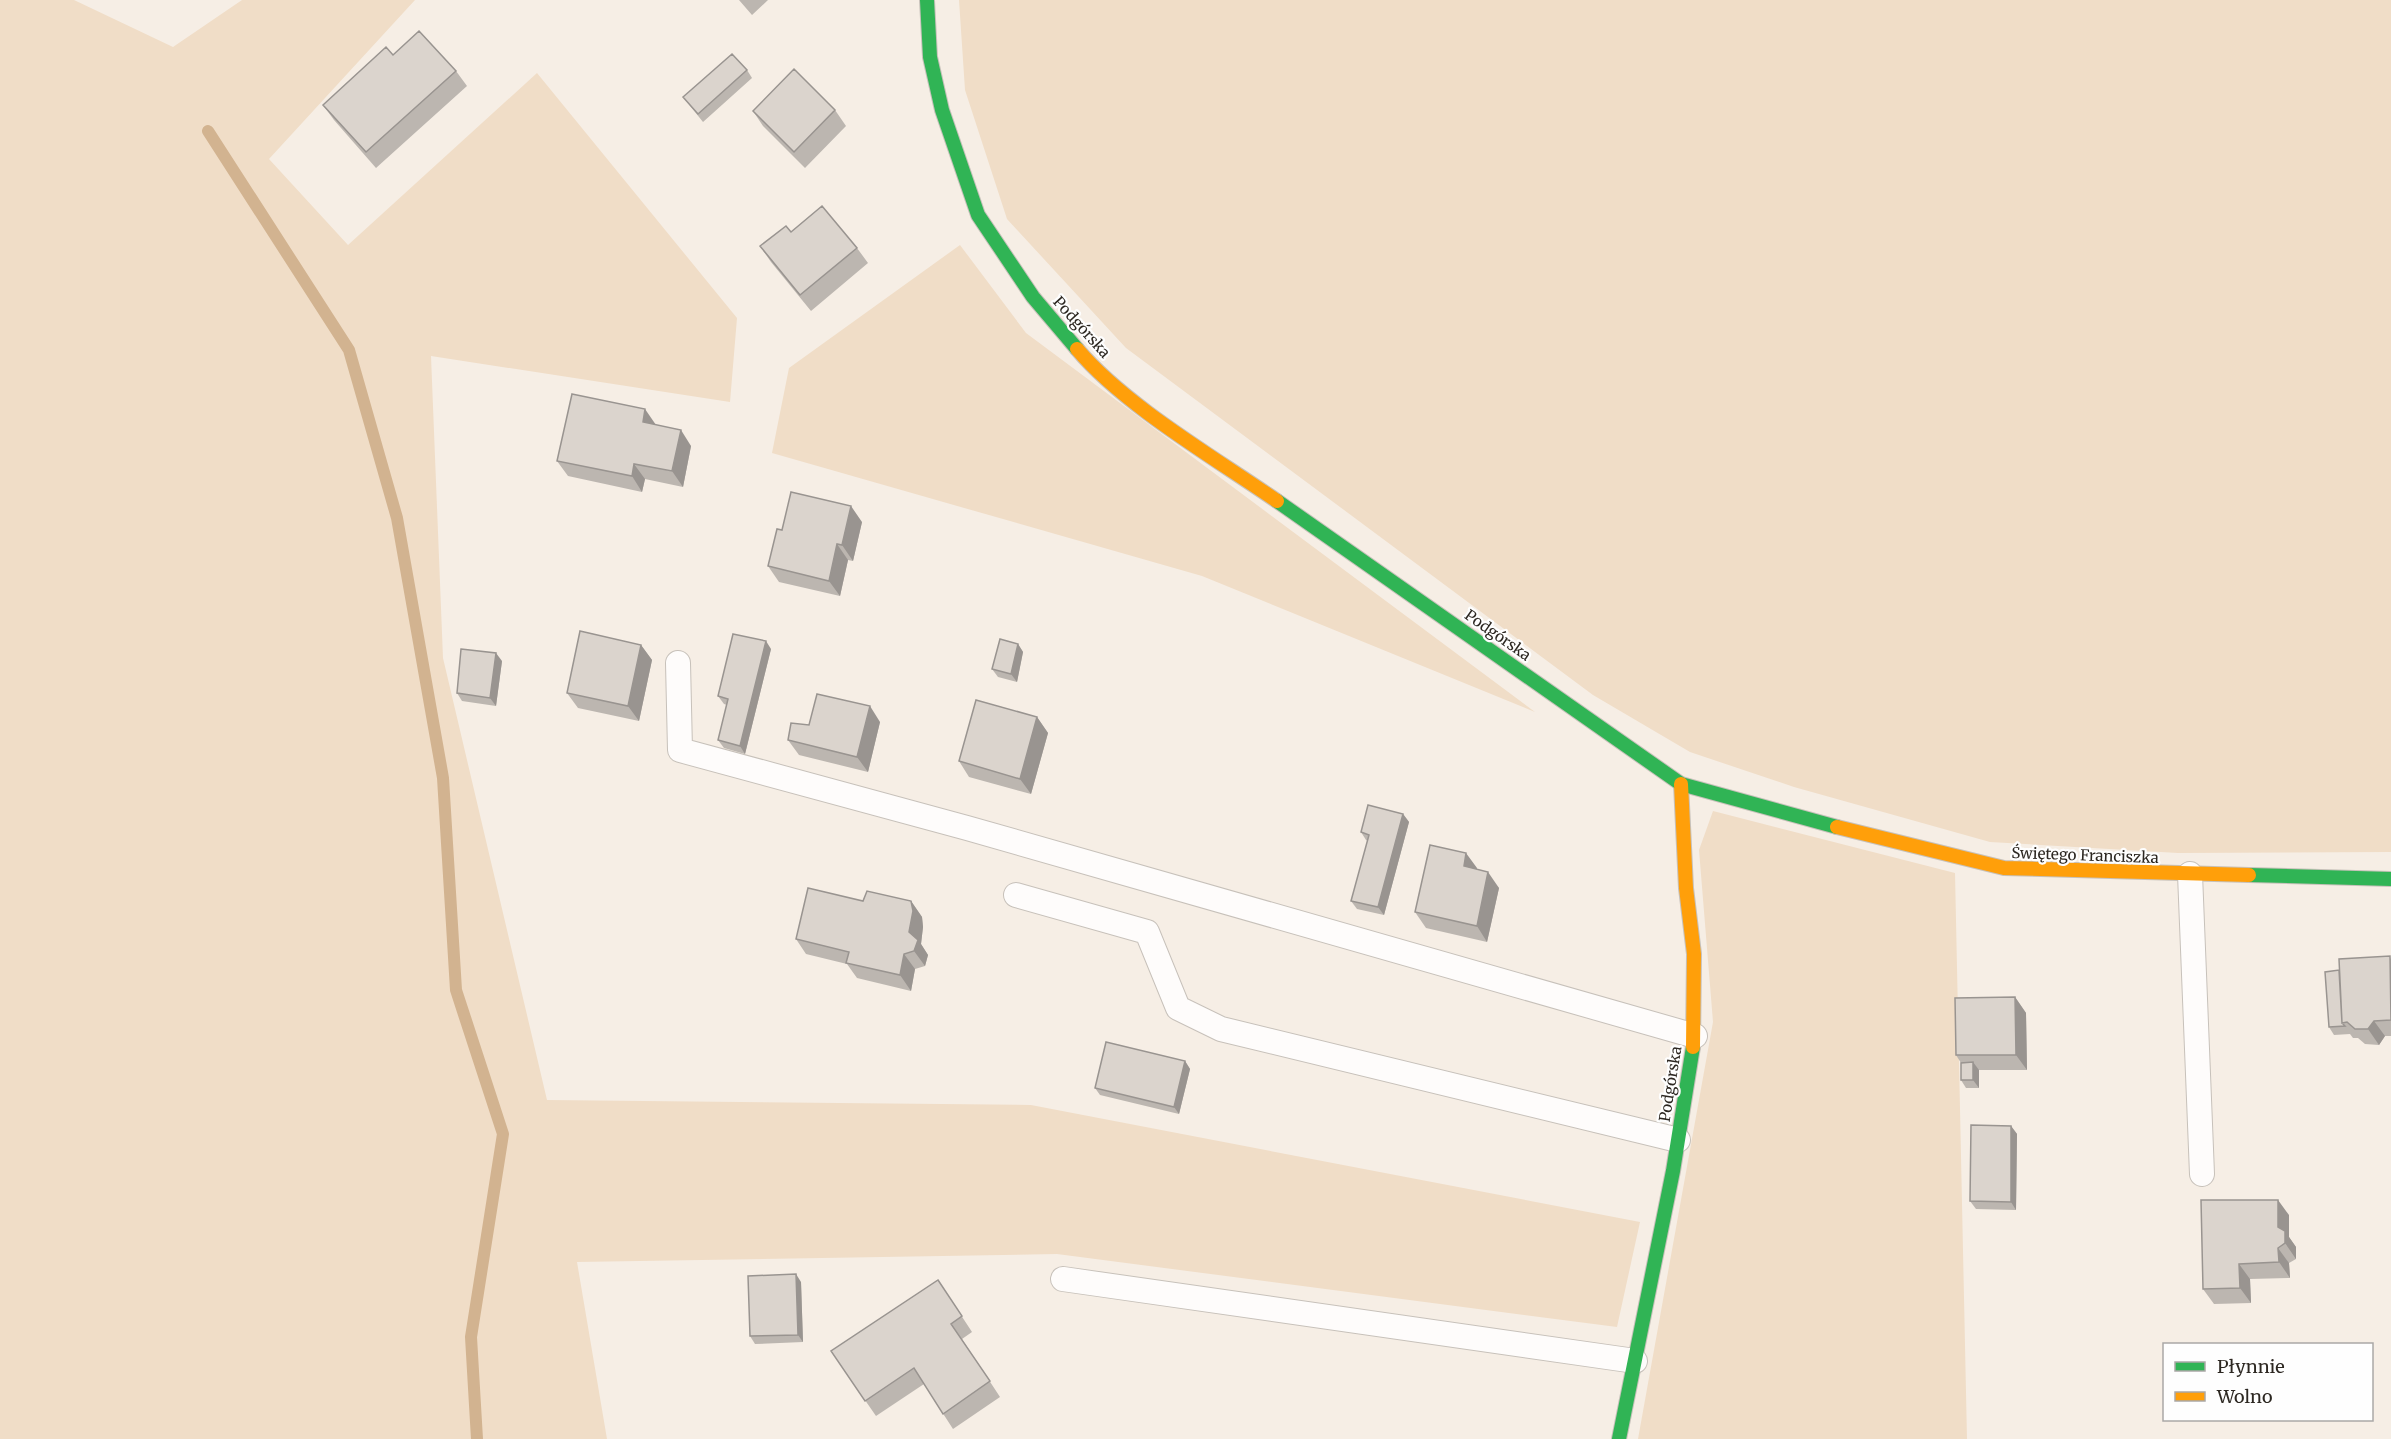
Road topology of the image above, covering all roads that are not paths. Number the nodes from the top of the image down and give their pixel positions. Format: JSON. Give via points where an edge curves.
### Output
{"nodes":[{"id":1,"x":927,"y":0,"type":"edge"},
{"id":2,"x":678,"y":663,"type":"dead end"},
{"id":3,"x":1681,"y":784,"type":"junction"},
{"id":4,"x":2190,"y":874,"type":"junction"},
{"id":5,"x":2391,"y":879,"type":"edge"},
{"id":6,"x":1016,"y":895,"type":"dead end"},
{"id":7,"x":1695,"y":1036,"type":"junction"},
{"id":8,"x":1678,"y":1140,"type":"junction"},
{"id":9,"x":2202,"y":1174,"type":"dead end"},
{"id":10,"x":1063,"y":1279,"type":"dead end"},
{"id":11,"x":1635,"y":1361,"type":"junction"},
{"id":12,"x":1619,"y":1439,"type":"edge"}],
"edges":[{"from":1,"to":3,"type":"street","name":"Podgórska","via":[[930,57],[939,100],[978,215],[1033,297],[1090,364],[1140,405]]},
{"from":2,"to":7,"type":"lane","via":[[680,750]]},
{"from":3,"to":4,"type":"street","name":"Świętego Franciszka","via":[[2004,868]]},
{"from":3,"to":7,"type":"street","name":"Podgórska","via":[[1694,954]]},
{"from":4,"to":5,"type":"street","name":"Świętego Franciszka"},
{"from":4,"to":9,"type":"lane"},
{"from":6,"to":8,"type":"lane","via":[[1147,932],[1178,1008],[1221,1029]]},
{"from":7,"to":8,"type":"street","name":"Podgórska"},
{"from":8,"to":11,"type":"street","name":"Podgórska"},
{"from":10,"to":11,"type":"lane"},
{"from":11,"to":12,"type":"street","name":"Podgórska"}]}
